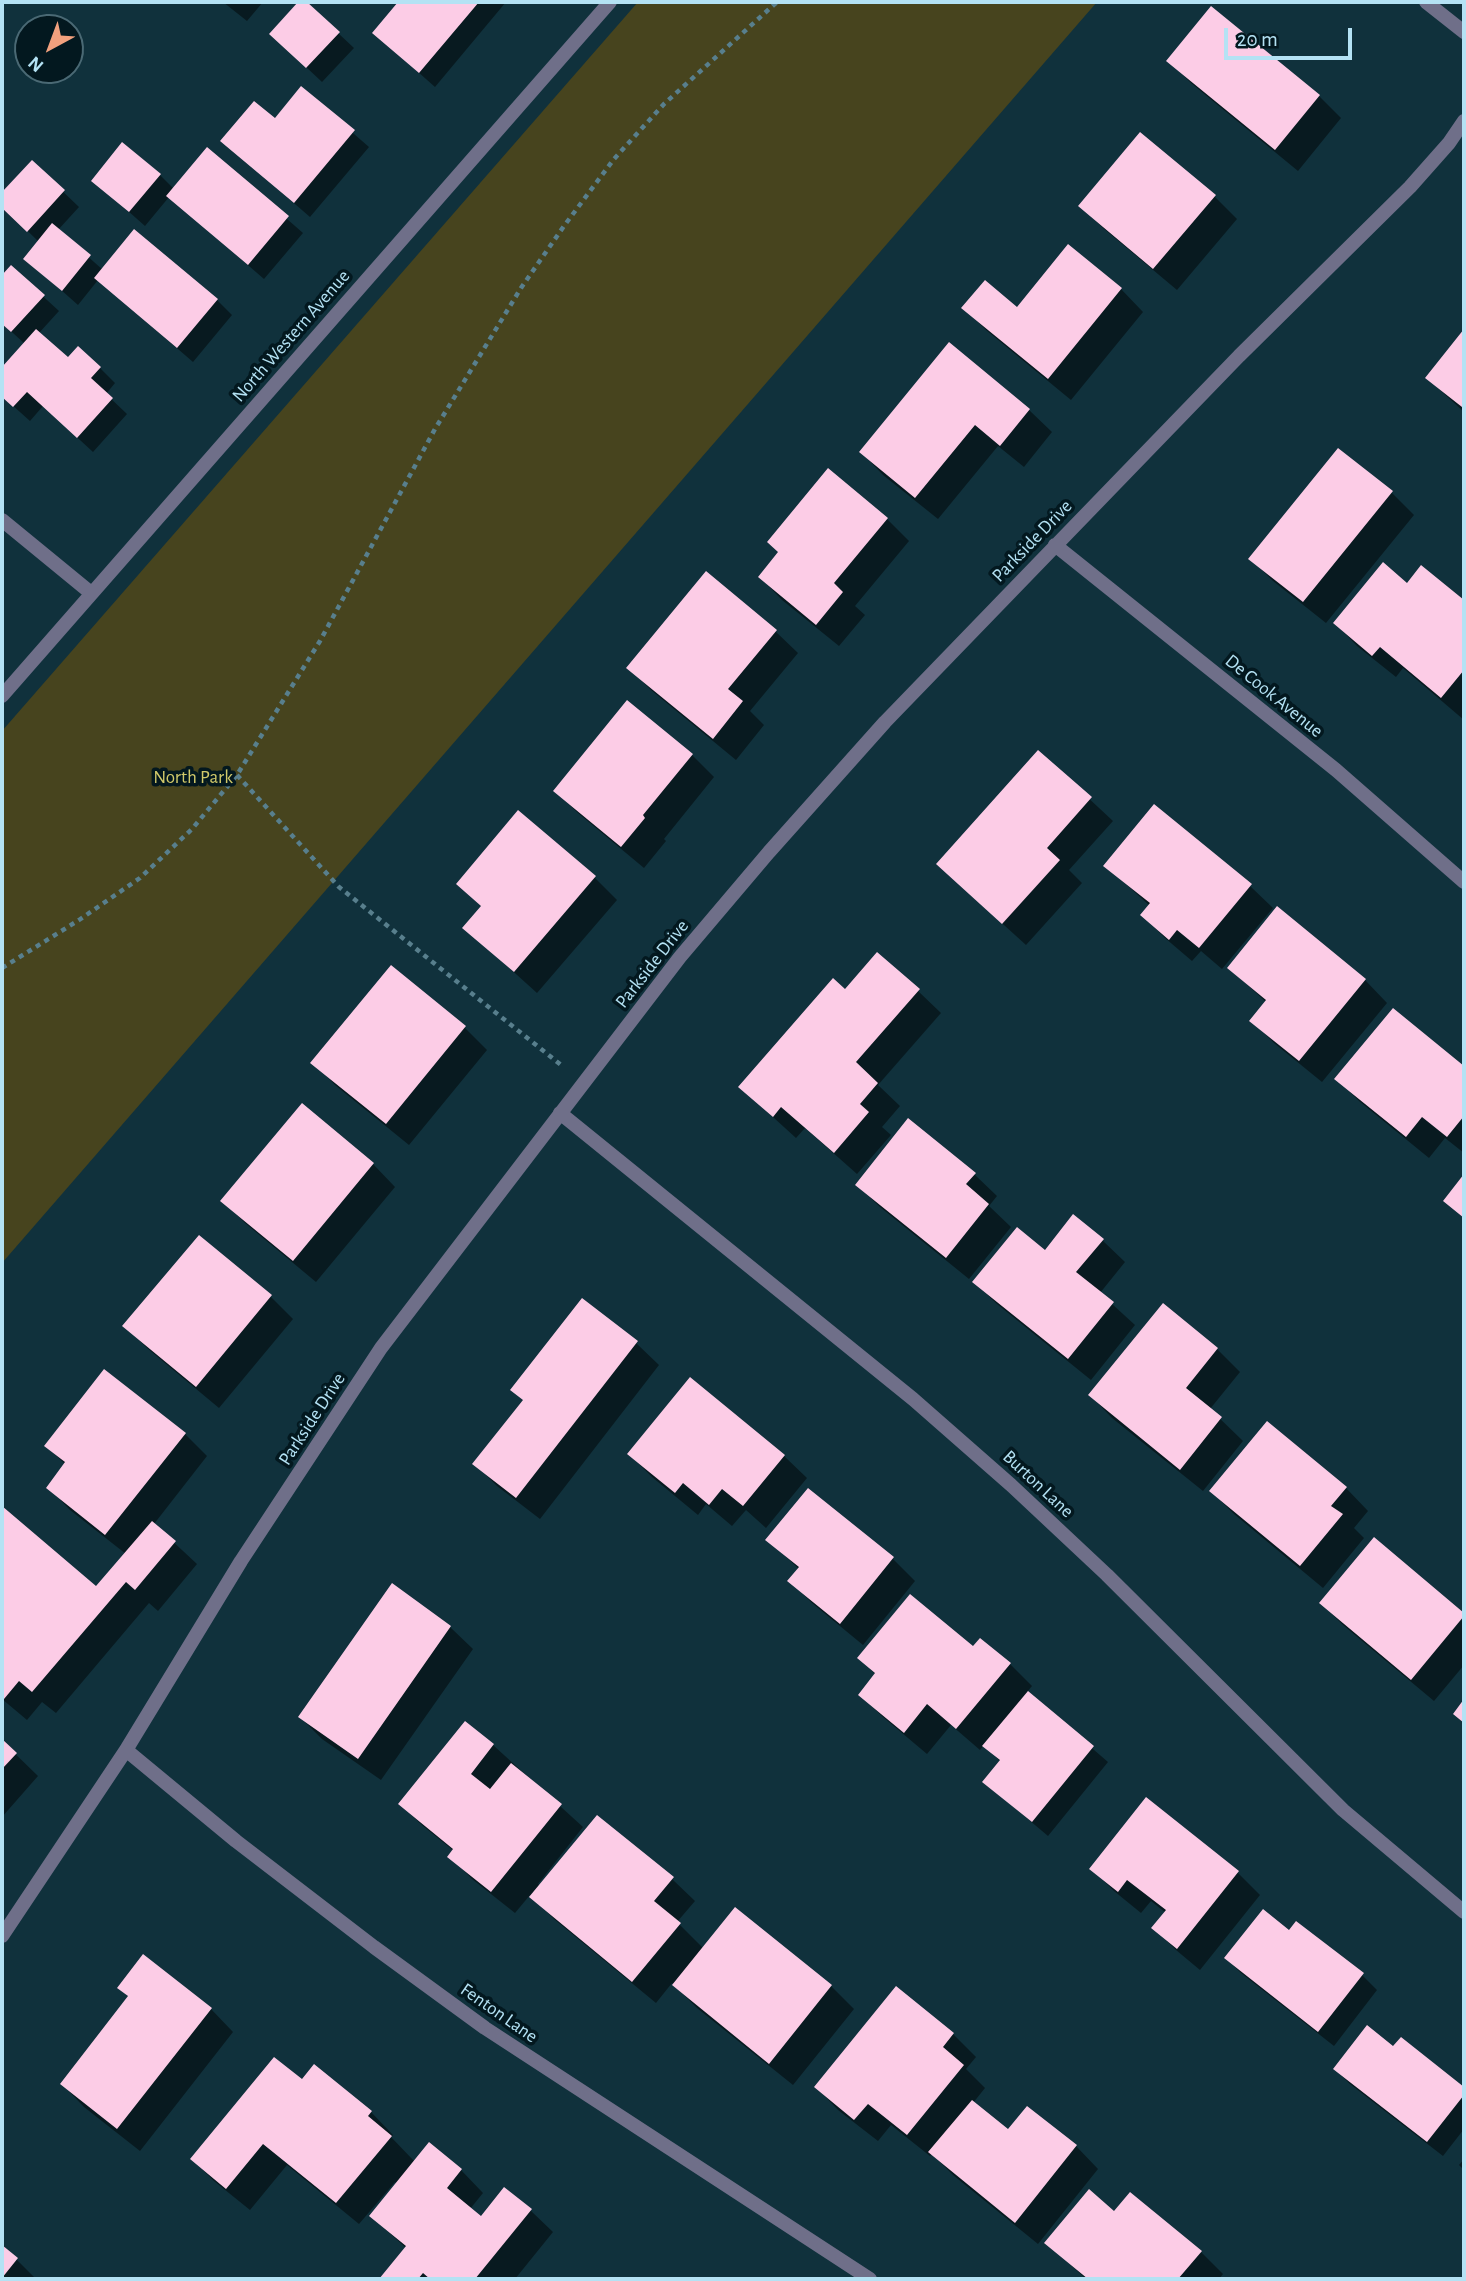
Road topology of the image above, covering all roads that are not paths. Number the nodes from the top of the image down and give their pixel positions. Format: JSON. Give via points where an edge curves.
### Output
{"nodes":[{"id":1,"x":610,"y":2,"type":"edge"},
{"id":2,"x":1426,"y":2,"type":"edge"},
{"id":3,"x":1464,"y":32,"type":"edge"},
{"id":4,"x":1464,"y":121,"type":"edge"},
{"id":5,"x":2,"y":520,"type":"edge"},
{"id":6,"x":1055,"y":545,"type":"junction"},
{"id":7,"x":91,"y":593,"type":"junction"},
{"id":8,"x":2,"y":696,"type":"edge"},
{"id":9,"x":1464,"y":882,"type":"edge"},
{"id":10,"x":560,"y":1113,"type":"junction"},
{"id":11,"x":126,"y":1750,"type":"junction"},
{"id":12,"x":1464,"y":1912,"type":"edge"},
{"id":13,"x":2,"y":1936,"type":"edge"},
{"id":14,"x":870,"y":2279,"type":"edge"}],
"edges":[{"from":1,"to":7,"type":"street","name":"North Western Avenue"},
{"from":2,"to":3,"type":"street"},
{"from":4,"to":6,"type":"street","name":"Parkside Drive","via":[[1410,187]]},
{"from":5,"to":7,"type":"street"},
{"from":6,"to":9,"type":"street","name":"De Cook Avenue","via":[[1336,770]]},
{"from":6,"to":10,"type":"street","name":"Parkside Drive","via":[[885,722],[769,852],[680,957]]},
{"from":7,"to":8,"type":"street","name":"North Western Avenue"},
{"from":10,"to":11,"type":"street","name":"Parkside Drive","via":[[382,1348],[241,1561]]},
{"from":10,"to":12,"type":"street","name":"Burton Lane","via":[[913,1399],[1001,1476],[1343,1810]]},
{"from":11,"to":13,"type":"street","name":"Parkside Drive"},
{"from":11,"to":14,"type":"street","name":"Fenton Lane","via":[[236,1841],[485,2028]]}]}
